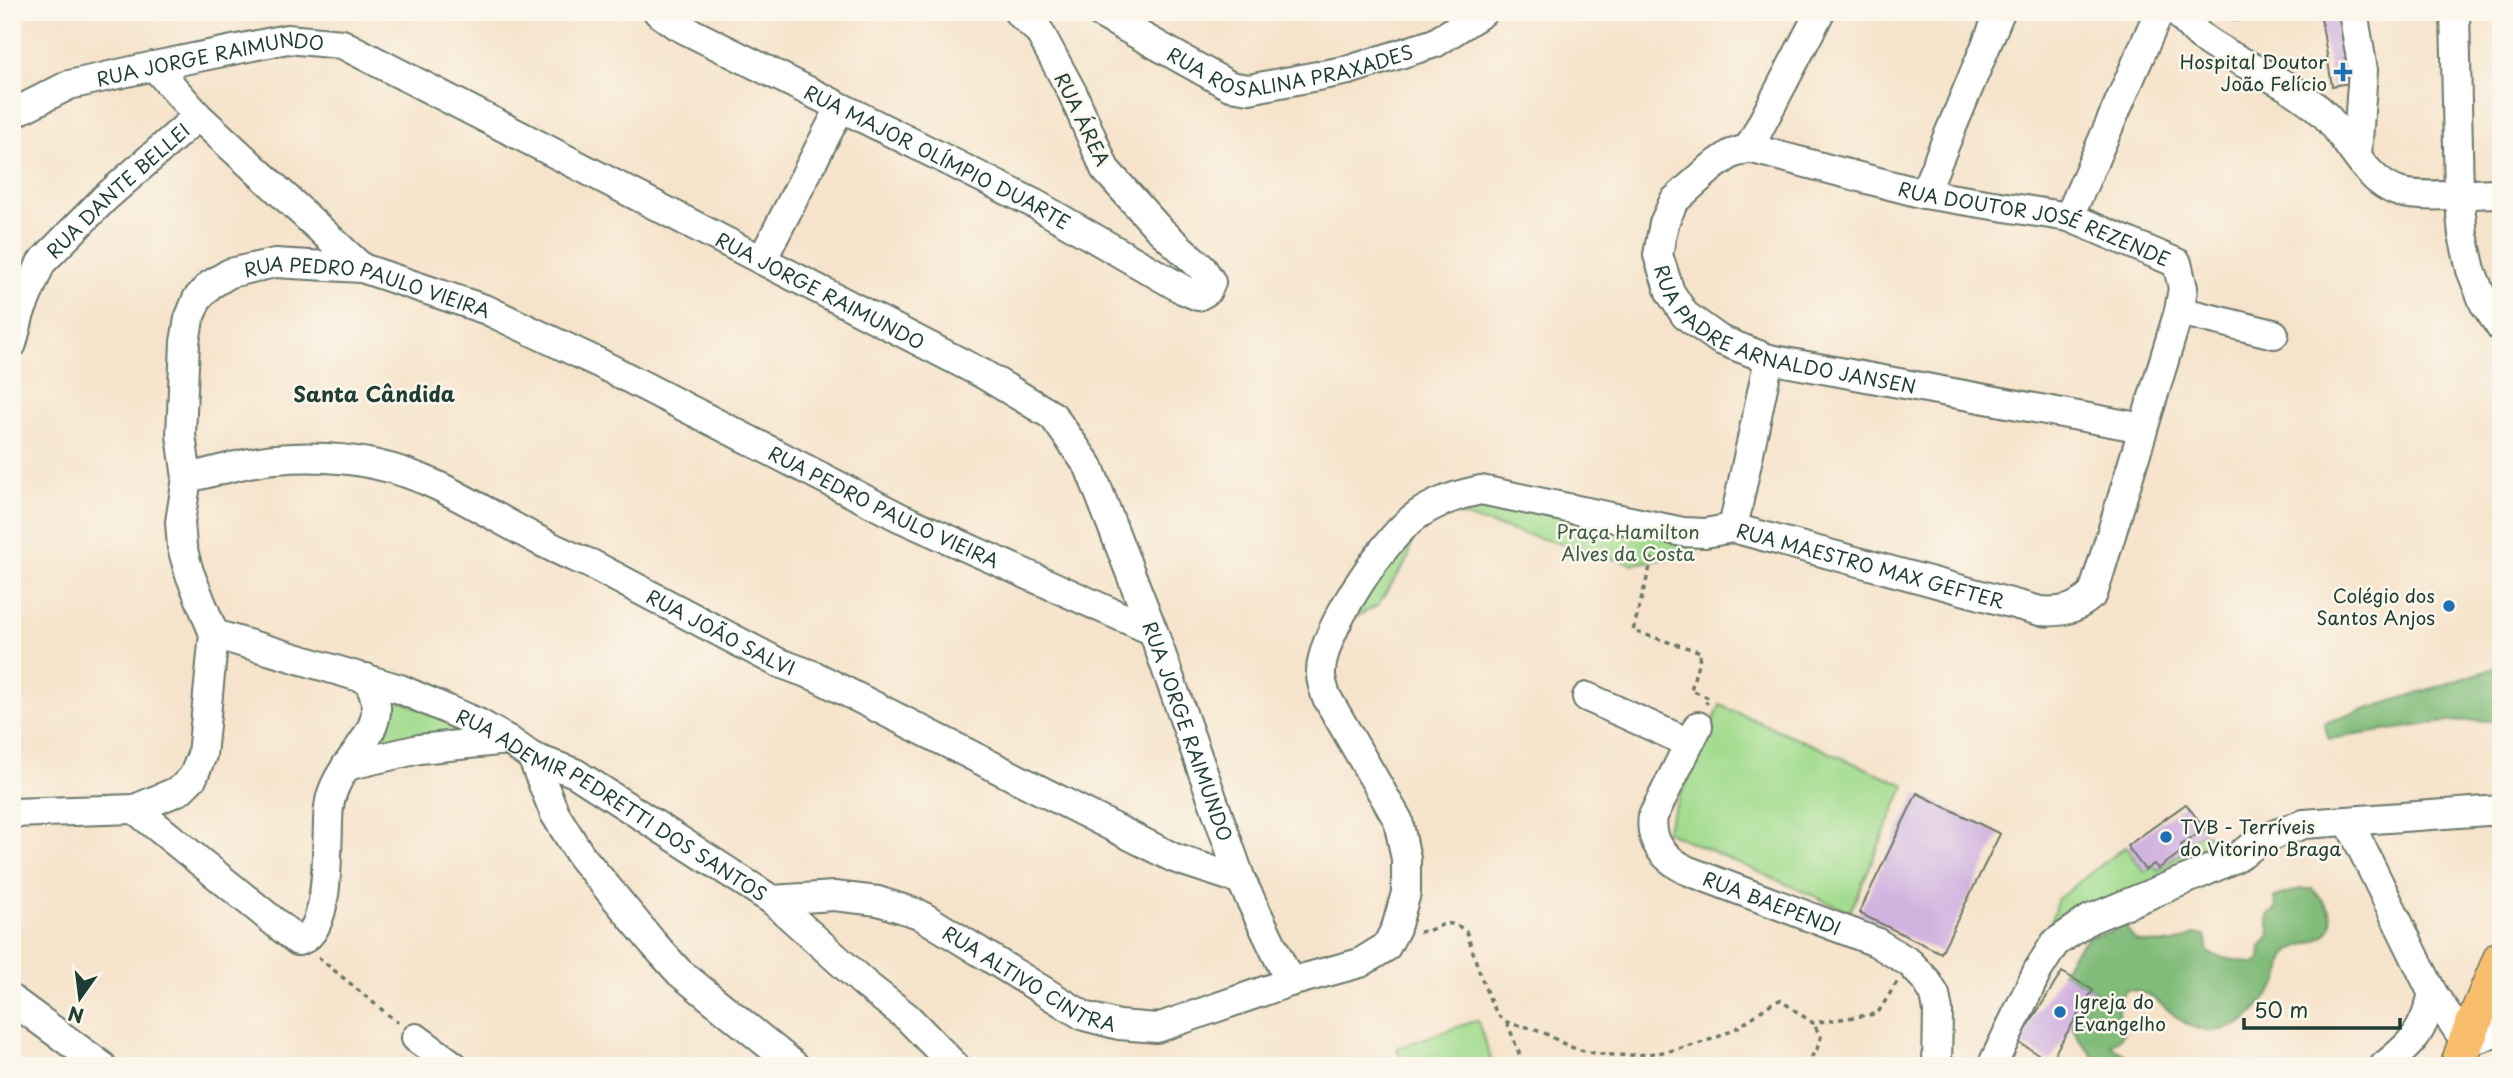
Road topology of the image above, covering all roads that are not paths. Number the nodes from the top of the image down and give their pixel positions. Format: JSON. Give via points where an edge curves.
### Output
{"nodes":[{"id":1,"x":658,"y":12,"type":"edge"},
{"id":2,"x":1018,"y":12,"type":"edge"},
{"id":3,"x":1098,"y":12,"type":"edge"},
{"id":4,"x":1483,"y":12,"type":"edge"},
{"id":5,"x":1820,"y":12,"type":"edge"},
{"id":6,"x":2000,"y":12,"type":"edge"},
{"id":7,"x":2159,"y":12,"type":"edge"},
{"id":8,"x":2178,"y":12,"type":"edge"},
{"id":9,"x":2353,"y":12,"type":"edge"},
{"id":10,"x":2455,"y":12,"type":"edge"},
{"id":11,"x":154,"y":66,"type":"junction"},
{"id":12,"x":840,"y":108,"type":"junction"},
{"id":13,"x":12,"y":114,"type":"edge"},
{"id":14,"x":198,"y":116,"type":"junction"},
{"id":15,"x":1749,"y":148,"type":"junction"},
{"id":16,"x":2357,"y":155,"type":"junction"},
{"id":17,"x":2459,"y":193,"type":"junction"},
{"id":18,"x":2501,"y":193,"type":"edge"},
{"id":19,"x":1924,"y":194,"type":"junction"},
{"id":20,"x":2069,"y":217,"type":"junction"},
{"id":21,"x":762,"y":260,"type":"junction"},
{"id":22,"x":362,"y":268,"type":"junction"},
{"id":23,"x":1211,"y":282,"type":"joint"},
{"id":24,"x":2179,"y":311,"type":"junction"},
{"id":25,"x":2501,"y":328,"type":"edge"},
{"id":26,"x":2274,"y":334,"type":"dead end"},
{"id":27,"x":12,"y":344,"type":"edge"},
{"id":28,"x":1769,"y":359,"type":"junction"},
{"id":29,"x":2143,"y":428,"type":"junction"},
{"id":30,"x":187,"y":478,"type":"junction"},
{"id":31,"x":1733,"y":528,"type":"junction"},
{"id":32,"x":1153,"y":631,"type":"junction"},
{"id":33,"x":214,"y":634,"type":"junction"},
{"id":34,"x":366,"y":678,"type":"junction"},
{"id":35,"x":1587,"y":697,"type":"dead end"},
{"id":36,"x":509,"y":740,"type":"junction"},
{"id":37,"x":533,"y":757,"type":"junction"},
{"id":38,"x":346,"y":766,"type":"junction"},
{"id":39,"x":135,"y":809,"type":"junction"},
{"id":40,"x":2501,"y":810,"type":"edge"},
{"id":41,"x":12,"y":813,"type":"edge"},
{"id":42,"x":2349,"y":822,"type":"junction"},
{"id":43,"x":1241,"y":880,"type":"junction"},
{"id":44,"x":772,"y":900,"type":"junction"},
{"id":45,"x":2501,"y":958,"type":"edge"},
{"id":46,"x":1290,"y":982,"type":"junction"},
{"id":47,"x":2433,"y":994,"type":"junction"},
{"id":48,"x":12,"y":1000,"type":"edge"},
{"id":49,"x":2501,"y":1031,"type":"edge"},
{"id":50,"x":416,"y":1038,"type":"road end"},
{"id":51,"x":2462,"y":1054,"type":"edge"},
{"id":52,"x":102,"y":1066,"type":"edge"},
{"id":53,"x":454,"y":1066,"type":"edge"},
{"id":54,"x":795,"y":1066,"type":"edge"},
{"id":55,"x":955,"y":1066,"type":"edge"},
{"id":56,"x":1937,"y":1066,"type":"edge"},
{"id":57,"x":1992,"y":1066,"type":"edge"},
{"id":58,"x":2384,"y":1066,"type":"edge"}],
"edges":[{"from":1,"to":12,"type":"street","name":"RUA MAJOR OLÍMPIO DUARTE"},
{"from":2,"to":23,"type":"street","name":"RUA ÁREA","via":[[1039,32],[1073,94],[1105,169]]},
{"from":3,"to":4,"type":"street","name":"RUA ROSALINA PRAXADES","via":[[1230,86],[1249,89],[1349,70],[1435,43]]},
{"from":5,"to":15,"type":"street"},
{"from":6,"to":19,"type":"street"},
{"from":7,"to":20,"type":"street"},
{"from":8,"to":16,"type":"street","via":[[2201,37],[2298,91],[2327,117]]},
{"from":9,"to":16,"type":"street","via":[[2363,70]]},
{"from":10,"to":17,"type":"street"},
{"from":11,"to":13,"type":"street","name":"RUA JORGE RAIMUNDO","via":[[69,85]]},
{"from":11,"to":14,"type":"street"},
{"from":11,"to":21,"type":"street","name":"RUA JORGE RAIMUNDO","via":[[287,39],[342,44]]},
{"from":12,"to":21,"type":"street"},
{"from":12,"to":23,"type":"street","name":"RUA MAJOR OLÍMPIO DUARTE","via":[[1035,204],[1184,290],[1198,296]]},
{"from":14,"to":22,"type":"street"},
{"from":14,"to":27,"type":"street","name":"RUA DANTE BELLEI","via":[[104,199],[41,263]]},
{"from":15,"to":19,"type":"street","name":"RUA DOUTOR JOSÉ REZENDE"},
{"from":15,"to":28,"type":"street","name":"RUA PADRE ARNALDO JANSEN","via":[[1712,167],[1674,201],[1658,255],[1670,292],[1685,314],[1720,340]]},
{"from":16,"to":17,"type":"street","via":[[2374,177],[2399,192]]},
{"from":17,"to":18,"type":"street"},
{"from":17,"to":25,"type":"street","via":[[2471,270],[2484,303]]},
{"from":19,"to":20,"type":"street","name":"RUA DOUTOR JOSÉ REZENDE"},
{"from":20,"to":24,"type":"street","name":"RUA DOUTOR JOSÉ REZENDE","via":[[2177,263],[2183,288]]},
{"from":21,"to":32,"type":"street","name":"RUA JORGE RAIMUNDO","via":[[983,374],[1053,416],[1089,467]]},
{"from":22,"to":30,"type":"street","name":"RUA PEDRO PAULO VIEIRA","via":[[264,265],[230,273],[197,299],[185,342],[181,435]]},
{"from":22,"to":32,"type":"street","name":"RUA PEDRO PAULO VIEIRA","via":[[487,310],[900,517]]},
{"from":24,"to":26,"type":"street"},
{"from":24,"to":29,"type":"street"},
{"from":28,"to":29,"type":"street","name":"RUA PADRE ARNALDO JANSEN"},
{"from":28,"to":31,"type":"street"},
{"from":29,"to":31,"type":"street","name":"RUA MAESTRO MAX GEFTER","via":[[2093,594],[2061,613]]},
{"from":30,"to":33,"type":"street","name":"RUA PEDRO PAULO VIEIRA","via":[[180,522],[182,547]]},
{"from":30,"to":43,"type":"street","name":"RUA JOÃO SALVI","via":[[274,459],[333,457],[388,467],[437,485],[777,662],[815,676],[1174,858]]},
{"from":31,"to":46,"type":"street","name":"RUA MAESTRO MAX GEFTER","via":[[1683,532],[1481,491],[1458,494],[1412,518],[1356,589],[1335,625],[1321,674],[1326,696],[1398,820],[1406,859],[1406,894],[1386,947],[1360,963]]},
{"from":32,"to":43,"type":"street","name":"RUA JORGE RAIMUNDO"},
{"from":33,"to":34,"type":"street","name":"RUA ADEMIR PEDRETTI DOS SANTOS"},
{"from":33,"to":39,"type":"street","name":"RUA PEDRO PAULO VIEIRA","via":[[202,755],[193,777],[180,790]]},
{"from":34,"to":36,"type":"street","name":"RUA ADEMIR PEDRETTI DOS SANTOS"},
{"from":34,"to":38,"type":"street","via":[[375,692],[378,713]]},
{"from":35,"to":56,"type":"street","name":"RUA BAEPENDI","via":[[1693,735],[1653,816],[1653,837],[1664,855],[1686,870],[1876,942],[1910,963],[1935,995]]},
{"from":36,"to":37,"type":"street","name":"RUA ADEMIR PEDRETTI DOS SANTOS"},
{"from":36,"to":38,"type":"street","via":[[419,749]]},
{"from":37,"to":44,"type":"street","name":"RUA ADEMIR PEDRETTI DOS SANTOS","via":[[575,773]]},
{"from":37,"to":54,"type":"street","via":[[555,814],[581,856],[653,943],[679,972]]},
{"from":38,"to":39,"type":"street","via":[[329,803],[325,898],[312,933],[298,941]]},
{"from":39,"to":41,"type":"street","name":"RUA PEDRO PAULO VIEIRA"},
{"from":40,"to":42,"type":"street"},
{"from":42,"to":47,"type":"street"},
{"from":42,"to":57,"type":"street","via":[[2304,824],[2265,838],[2235,858],[2090,919],[2055,943]]},
{"from":43,"to":46,"type":"street","name":"RUA JORGE RAIMUNDO"},
{"from":44,"to":46,"type":"street","name":"RUA ALTIVO CINTRA","via":[[834,896],[878,901],[919,914],[1084,1016],[1119,1025],[1157,1028]]},
{"from":44,"to":55,"type":"street","name":"RUA ADEMIR PEDRETTI DOS SANTOS","via":[[907,1017]]},
{"from":45,"to":51,"type":"main road"},
{"from":47,"to":51,"type":"street"},
{"from":47,"to":58,"type":"street","via":[[2419,1034]]},
{"from":48,"to":52,"type":"street"},
{"from":49,"to":51,"type":"street"},
{"from":50,"to":53,"type":"street"}]}
